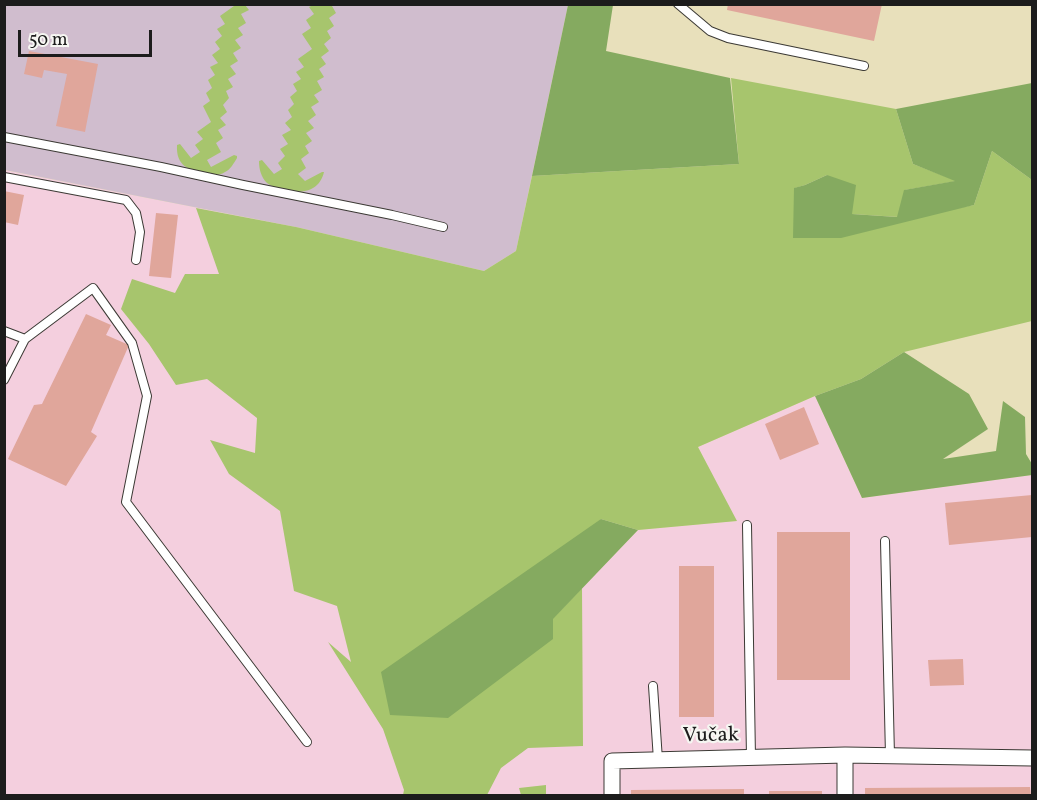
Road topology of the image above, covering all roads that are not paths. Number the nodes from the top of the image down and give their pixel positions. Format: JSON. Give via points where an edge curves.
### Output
{"nodes":[{"id":1,"x":678,"y":4,"type":"edge"},
{"id":2,"x":864,"y":66,"type":"dead end"},
{"id":3,"x":4,"y":137,"type":"edge"},
{"id":4,"x":4,"y":177,"type":"edge"},
{"id":5,"x":442,"y":227,"type":"dead end"},
{"id":6,"x":136,"y":260,"type":"dead end"},
{"id":7,"x":4,"y":331,"type":"edge"},
{"id":8,"x":25,"y":339,"type":"junction"},
{"id":9,"x":4,"y":380,"type":"edge"},
{"id":10,"x":747,"y":525,"type":"dead end"},
{"id":11,"x":885,"y":541,"type":"dead end"},
{"id":12,"x":653,"y":686,"type":"dead end"},
{"id":13,"x":307,"y":742,"type":"dead end"},
{"id":14,"x":845,"y":755,"type":"junction"},
{"id":15,"x":890,"y":756,"type":"junction"},
{"id":16,"x":751,"y":758,"type":"junction"},
{"id":17,"x":1032,"y":758,"type":"edge"},
{"id":18,"x":658,"y":759,"type":"junction"},
{"id":19,"x":612,"y":795,"type":"edge"},
{"id":20,"x":845,"y":795,"type":"edge"}],
"edges":[{"from":1,"to":2,"type":"lane","via":[[710,31],[728,39]]},
{"from":3,"to":5,"type":"lane","via":[[161,166]]},
{"from":4,"to":6,"type":"lane","via":[[126,200],[136,213],[141,232]]},
{"from":7,"to":8,"type":"lane"},
{"from":8,"to":9,"type":"lane"},
{"from":8,"to":13,"type":"lane","via":[[93,288],[132,343],[147,396],[126,502]]},
{"from":10,"to":16,"type":"lane"},
{"from":11,"to":15,"type":"lane"},
{"from":12,"to":18,"type":"lane"},
{"from":14,"to":15,"type":"street","name":"Vučak"},
{"from":14,"to":16,"type":"street","name":"Vučak"},
{"from":14,"to":20,"type":"street"},
{"from":15,"to":17,"type":"street","name":"Vučak"},
{"from":16,"to":18,"type":"street","name":"Vučak"},
{"from":18,"to":19,"type":"street","name":"Vučak","via":[[612,761]]}]}
